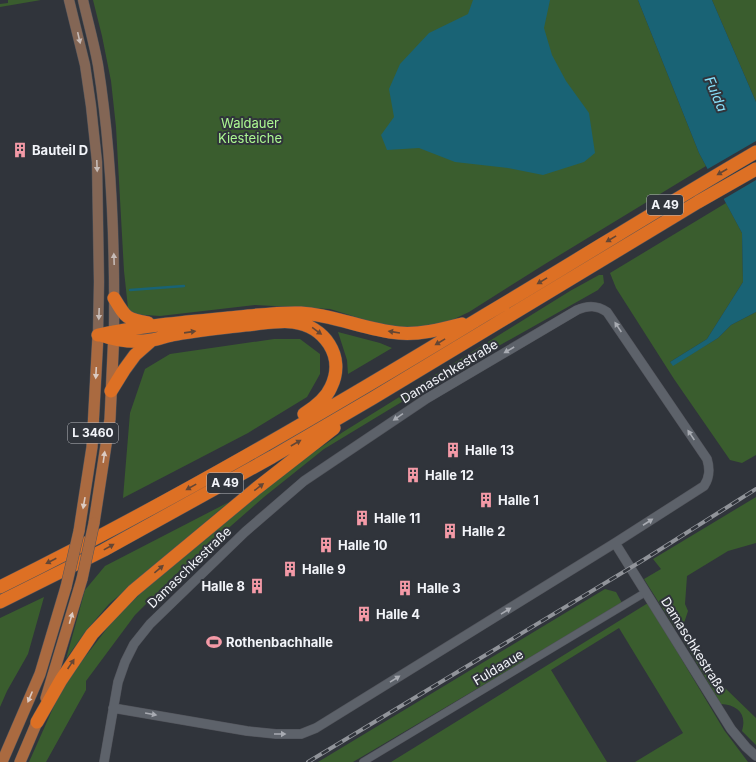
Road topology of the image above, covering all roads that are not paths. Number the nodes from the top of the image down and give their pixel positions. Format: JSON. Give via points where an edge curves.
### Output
{"nodes":[{"id":1,"x":69,"y":0,"type":"edge"},
{"id":2,"x":83,"y":0,"type":"edge"},
{"id":3,"x":756,"y":152,"type":"edge"},
{"id":4,"x":756,"y":169,"type":"edge"},
{"id":5,"x":114,"y":298,"type":"junction"},
{"id":6,"x":486,"y":315,"type":"junction"},
{"id":7,"x":160,"y":326,"type":"junction"},
{"id":8,"x":98,"y":334,"type":"junction"},
{"id":9,"x":114,"y":335,"type":"junction"},
{"id":10,"x":152,"y":340,"type":"junction"},
{"id":11,"x":111,"y":391,"type":"junction"},
{"id":12,"x":373,"y":398,"type":"junction"},
{"id":13,"x":249,"y":454,"type":"junction"},
{"id":14,"x":615,"y":543,"type":"junction"},
{"id":15,"x":0,"y":587,"type":"edge"},
{"id":16,"x":646,"y":592,"type":"junction"},
{"id":17,"x":0,"y":602,"type":"edge"},
{"id":18,"x":113,"y":708,"type":"junction"},
{"id":19,"x":37,"y":722,"type":"junction"},
{"id":20,"x":756,"y":756,"type":"edge"},
{"id":21,"x":2,"y":762,"type":"edge"},
{"id":22,"x":20,"y":762,"type":"edge"},
{"id":23,"x":104,"y":762,"type":"edge"},
{"id":24,"x":363,"y":762,"type":"edge"}],
"edges":[{"from":1,"to":8,"type":"main road","number":"L 3460","one_way":true,"via":[[85,66],[97,162]]},
{"from":5,"to":2,"type":"main road","number":"L 3460","one_way":true,"via":[[109,159],[97,64]]},
{"from":3,"to":6,"type":"highway","number":"A 49","one_way":true},
{"from":4,"to":12,"type":"highway","number":"A 49"},
{"from":5,"to":7,"type":"highway","via":[[130,319]]},
{"from":5,"to":9,"type":"main road","number":"L 3460"},
{"from":6,"to":7,"type":"highway","one_way":true,"via":[[449,327],[412,333],[378,330],[331,317],[288,313]]},
{"from":6,"to":13,"type":"highway","number":"A 49","one_way":true},
{"from":7,"to":9,"type":"highway"},
{"from":8,"to":9,"type":"highway"},
{"from":8,"to":21,"type":"main road","number":"L 3460","one_way":true,"bridge":true,"via":[[92,447],[79,531],[66,587],[40,674]]},
{"from":9,"to":10,"type":"highway","via":[[132,342]]},
{"from":9,"to":11,"type":"main road","number":"L 3460"},
{"from":10,"to":11,"type":"highway","via":[[135,355]]},
{"from":10,"to":13,"type":"highway","one_way":true,"via":[[203,330],[271,322],[292,322],[311,327],[326,338],[336,366],[335,378],[328,393],[316,406]]},
{"from":19,"to":11,"type":"main road","number":"L 3460","one_way":true,"bridge":true,"via":[[82,579],[94,523],[110,419]]},
{"from":17,"to":12,"type":"highway","number":"A 49","one_way":true,"via":[[188,504]]},
{"from":19,"to":12,"type":"highway","one_way":true,"via":[[60,680],[92,634],[133,591]]},
{"from":13,"to":15,"type":"highway","number":"A 49","one_way":true,"via":[[111,531]]},
{"from":14,"to":16,"type":"street","name":"Damaschkestraße"},
{"from":18,"to":14,"type":"street","name":"Damaschkestraße","one_way":true,"via":[[247,731],[301,734],[316,728]]},
{"from":14,"to":18,"type":"street","name":"Damaschkestraße","one_way":true,"via":[[704,486],[710,469],[702,450],[614,321],[604,310],[592,306],[577,310],[426,398],[304,481],[245,532],[150,624],[134,644],[125,662]]},
{"from":16,"to":20,"type":"street","name":"Damaschkestraße","via":[[731,729]]},
{"from":16,"to":24,"type":"street","name":"Fuldaaue"},
{"from":18,"to":23,"type":"street","name":"Damaschkestraße"},
{"from":19,"to":22,"type":"main road","number":"L 3460"}]}
